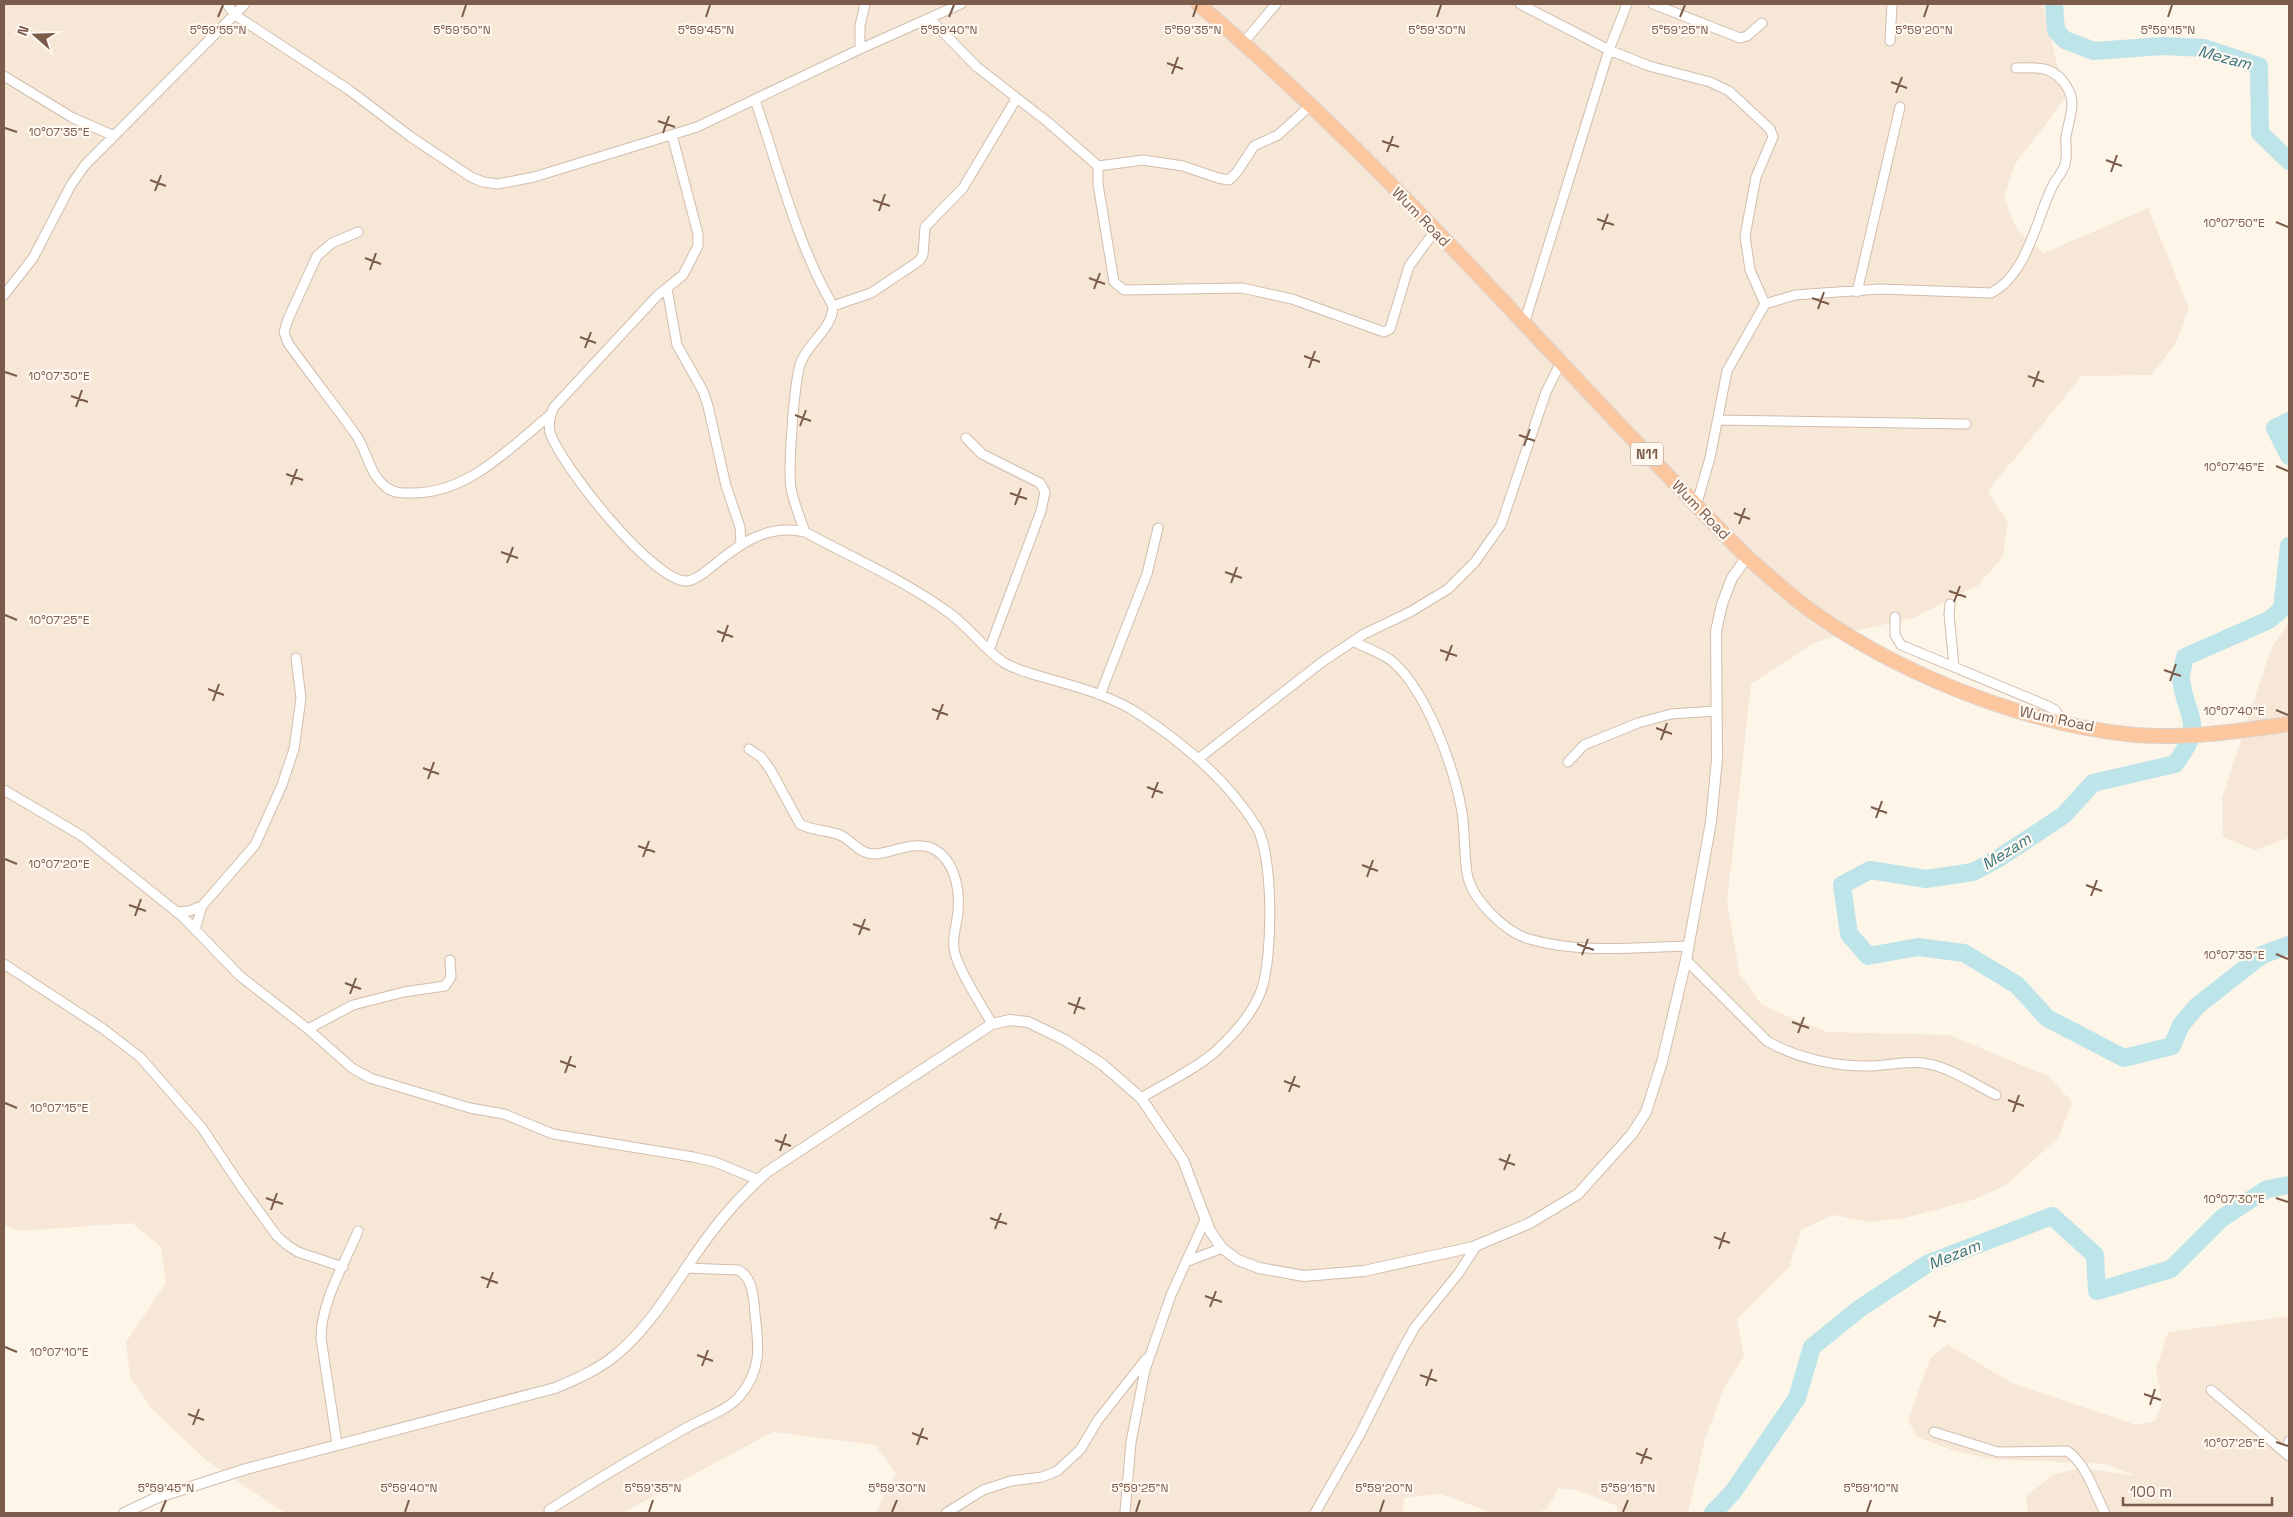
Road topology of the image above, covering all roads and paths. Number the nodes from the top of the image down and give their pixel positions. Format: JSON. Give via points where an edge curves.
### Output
{"nodes":[{"id":1,"x":227,"y":4,"type":"edge"},
{"id":2,"x":245,"y":4,"type":"edge"},
{"id":3,"x":865,"y":4,"type":"edge"},
{"id":4,"x":960,"y":4,"type":"edge"},
{"id":5,"x":1198,"y":4,"type":"edge"},
{"id":6,"x":1276,"y":4,"type":"edge"},
{"id":7,"x":1520,"y":4,"type":"edge"},
{"id":8,"x":1627,"y":4,"type":"edge"},
{"id":9,"x":1653,"y":4,"type":"edge"},
{"id":10,"x":1892,"y":4,"type":"edge"},
{"id":11,"x":235,"y":15,"type":"junction"},
{"id":12,"x":929,"y":18,"type":"junction"},
{"id":13,"x":1762,"y":22,"type":"dead end"},
{"id":14,"x":1890,"y":41,"type":"dead end"},
{"id":15,"x":1244,"y":42,"type":"junction"},
{"id":16,"x":860,"y":49,"type":"junction"},
{"id":17,"x":1609,"y":50,"type":"junction"},
{"id":18,"x":2016,"y":68,"type":"dead end"},
{"id":19,"x":4,"y":76,"type":"edge"},
{"id":20,"x":1016,"y":99,"type":"junction"},
{"id":21,"x":755,"y":100,"type":"junction"},
{"id":22,"x":1311,"y":105,"type":"junction"},
{"id":23,"x":1900,"y":107,"type":"dead end"},
{"id":24,"x":672,"y":135,"type":"junction"},
{"id":25,"x":112,"y":136,"type":"junction"},
{"id":26,"x":1098,"y":166,"type":"junction"},
{"id":27,"x":1435,"y":231,"type":"junction"},
{"id":28,"x":358,"y":232,"type":"dead end"},
{"id":29,"x":667,"y":289,"type":"junction"},
{"id":30,"x":1857,"y":292,"type":"junction"},
{"id":31,"x":4,"y":295,"type":"edge"},
{"id":32,"x":1765,"y":304,"type":"junction"},
{"id":33,"x":833,"y":306,"type":"junction"},
{"id":34,"x":1524,"y":324,"type":"junction"},
{"id":35,"x":1561,"y":362,"type":"junction"},
{"id":36,"x":550,"y":416,"type":"junction"},
{"id":37,"x":1718,"y":420,"type":"junction"},
{"id":38,"x":1966,"y":424,"type":"dead end"},
{"id":39,"x":966,"y":438,"type":"dead end"},
{"id":40,"x":1696,"y":506,"type":"junction"},
{"id":41,"x":740,"y":528,"type":"junction"},
{"id":42,"x":1158,"y":528,"type":"dead end"},
{"id":43,"x":805,"y":532,"type":"junction"},
{"id":44,"x":751,"y":538,"type":"junction"},
{"id":45,"x":741,"y":544,"type":"junction"},
{"id":46,"x":1746,"y":557,"type":"junction"},
{"id":47,"x":1950,"y":604,"type":"dead end"},
{"id":48,"x":1895,"y":617,"type":"dead end"},
{"id":49,"x":1353,"y":641,"type":"junction"},
{"id":50,"x":989,"y":650,"type":"junction"},
{"id":51,"x":296,"y":658,"type":"dead end"},
{"id":52,"x":1954,"y":666,"type":"junction"},
{"id":53,"x":1100,"y":695,"type":"junction"},
{"id":54,"x":1716,"y":711,"type":"junction"},
{"id":55,"x":2063,"y":722,"type":"junction"},
{"id":56,"x":2289,"y":724,"type":"edge"},
{"id":57,"x":749,"y":749,"type":"dead end"},
{"id":58,"x":1198,"y":759,"type":"junction"},
{"id":59,"x":1568,"y":762,"type":"dead end"},
{"id":60,"x":4,"y":790,"type":"edge"},
{"id":61,"x":202,"y":906,"type":"junction"},
{"id":62,"x":176,"y":912,"type":"junction"},
{"id":63,"x":195,"y":930,"type":"junction"},
{"id":64,"x":1688,"y":946,"type":"junction"},
{"id":65,"x":450,"y":960,"type":"dead end"},
{"id":66,"x":1686,"y":960,"type":"junction"},
{"id":67,"x":4,"y":964,"type":"edge"},
{"id":68,"x":992,"y":1024,"type":"junction"},
{"id":69,"x":308,"y":1029,"type":"junction"},
{"id":70,"x":1996,"y":1095,"type":"dead end"},
{"id":71,"x":1141,"y":1098,"type":"junction"},
{"id":72,"x":759,"y":1180,"type":"junction"},
{"id":73,"x":1205,"y":1220,"type":"junction"},
{"id":74,"x":358,"y":1231,"type":"dead end"},
{"id":75,"x":1477,"y":1245,"type":"junction"},
{"id":76,"x":1222,"y":1248,"type":"junction"},
{"id":77,"x":1188,"y":1261,"type":"junction"},
{"id":78,"x":343,"y":1267,"type":"junction"},
{"id":79,"x":686,"y":1268,"type":"junction"},
{"id":80,"x":1151,"y":1352,"type":"junction"},
{"id":81,"x":2211,"y":1390,"type":"dead end"},
{"id":82,"x":1934,"y":1432,"type":"dead end"},
{"id":83,"x":2289,"y":1441,"type":"edge"},
{"id":84,"x":337,"y":1444,"type":"junction"},
{"id":85,"x":2287,"y":1455,"type":"edge"},
{"id":86,"x":549,"y":1510,"type":"dead end"},
{"id":87,"x":1124,"y":1512,"type":"dead end"},
{"id":88,"x":124,"y":1513,"type":"edge"},
{"id":89,"x":946,"y":1513,"type":"edge"},
{"id":90,"x":1315,"y":1513,"type":"edge"},
{"id":91,"x":2105,"y":1513,"type":"edge"}],
"edges":[{"from":1,"to":11,"type":"street"},
{"from":2,"to":11,"type":"street"},
{"from":3,"to":16,"type":"street","via":[[860,26]]},
{"from":4,"to":12,"type":"street"},
{"from":5,"to":15,"type":"highway","name":"Wum Road","number":"N11"},
{"from":6,"to":15,"type":"street"},
{"from":7,"to":17,"type":"street"},
{"from":8,"to":17,"type":"street"},
{"from":9,"to":13,"type":"street","via":[[1740,38]]},
{"from":10,"to":14,"type":"street"},
{"from":11,"to":24,"type":"street","via":[[349,90],[411,137],[484,182],[498,184],[534,177]]},
{"from":11,"to":25,"type":"street"},
{"from":12,"to":16,"type":"street"},
{"from":12,"to":20,"type":"street","via":[[977,67]]},
{"from":15,"to":22,"type":"highway","name":"Wum Road","number":"N11"},
{"from":16,"to":21,"type":"street"},
{"from":17,"to":32,"type":"street","via":[[1729,91],[1770,129],[1773,137],[1756,177],[1745,236],[1750,270]]},
{"from":17,"to":34,"type":"street"},
{"from":18,"to":30,"type":"street","via":[[2043,67],[2059,76],[2069,89],[2073,102],[2065,165],[2052,186],[2042,217],[2013,276],[2004,287],[1991,293]]},
{"from":19,"to":25,"type":"street","via":[[73,118]]},
{"from":20,"to":26,"type":"street"},
{"from":20,"to":33,"type":"street","via":[[962,188],[925,227],[923,255],[919,261],[871,294]]},
{"from":21,"to":24,"type":"street","via":[[697,128]]},
{"from":21,"to":33,"type":"street","via":[[801,242]]},
{"from":22,"to":26,"type":"street","via":[[1278,135],[1254,146],[1229,180],[1183,166],[1143,160]]},
{"from":22,"to":27,"type":"highway","name":"Wum Road","number":"N11"},
{"from":23,"to":30,"type":"street"},
{"from":24,"to":29,"type":"street","via":[[698,234],[698,246],[683,275]]},
{"from":25,"to":31,"type":"street","via":[[77,174],[33,258]]},
{"from":26,"to":27,"type":"street","via":[[1114,282],[1124,290],[1242,288],[1292,300],[1384,332],[1390,330],[1409,266]]},
{"from":27,"to":34,"type":"highway","name":"Wum Road","number":"N11"},
{"from":28,"to":36,"type":"street","via":[[332,243],[317,256],[284,332],[288,343],[357,437],[371,468],[384,486],[393,492],[412,493],[442,490],[455,485],[482,470]]},
{"from":29,"to":36,"type":"street","via":[[594,362],[554,407]]},
{"from":29,"to":41,"type":"street","via":[[677,345],[706,397],[726,486]]},
{"from":30,"to":32,"type":"street","via":[[1795,295]]},
{"from":32,"to":37,"type":"street","via":[[1727,371]]},
{"from":33,"to":43,"type":"street","via":[[828,324],[802,361],[795,396],[791,486]]},
{"from":34,"to":35,"type":"highway","name":"Wum Road","number":"N11"},
{"from":35,"to":40,"type":"highway","name":"Wum Road","number":"N11"},
{"from":35,"to":49,"type":"street","via":[[1546,392],[1500,525],[1489,545],[1448,589]]},
{"from":36,"to":45,"type":"street","via":[[549,425],[557,448],[585,489],[654,565],[680,581],[690,581]]},
{"from":37,"to":38,"type":"street"},
{"from":37,"to":40,"type":"street"},
{"from":39,"to":50,"type":"street","via":[[982,454],[1040,483],[1045,492],[1041,511]]},
{"from":40,"to":46,"type":"highway","name":"Wum Road","number":"N11"},
{"from":41,"to":44,"type":"street"},
{"from":41,"to":45,"type":"street"},
{"from":42,"to":53,"type":"street","via":[[1147,574]]},
{"from":43,"to":44,"type":"street","via":[[772,530]]},
{"from":43,"to":50,"type":"street","via":[[919,592],[950,613]]},
{"from":44,"to":45,"type":"street"},
{"from":46,"to":54,"type":"street","via":[[1732,578],[1716,631]]},
{"from":46,"to":55,"type":"highway","name":"Wum Road","number":"N11","via":[[1836,627],[1893,659],[1999,705]]},
{"from":47,"to":52,"type":"street"},
{"from":48,"to":52,"type":"street","via":[[1895,636],[1901,645]]},
{"from":49,"to":58,"type":"street"},
{"from":49,"to":64,"type":"street","via":[[1392,661],[1428,709],[1462,812],[1467,875],[1479,899],[1501,924],[1528,939],[1584,948]]},
{"from":50,"to":53,"type":"street","via":[[1005,664]]},
{"from":51,"to":61,"type":"street","via":[[301,698],[294,749],[282,786],[255,845]]},
{"from":52,"to":55,"type":"street","via":[[2048,706]]},
{"from":53,"to":58,"type":"street","via":[[1138,714]]},
{"from":54,"to":59,"type":"street","via":[[1671,714],[1638,723],[1584,745]]},
{"from":54,"to":64,"type":"street","via":[[1717,759],[1711,822]]},
{"from":55,"to":56,"type":"highway","name":"Wum Road","number":"N11","via":[[2136,735],[2229,732]]},
{"from":57,"to":68,"type":"street","via":[[770,768],[796,819],[806,827],[840,835],[866,853],[927,846],[946,857],[958,890],[953,942],[955,956]]},
{"from":58,"to":71,"type":"street","via":[[1227,789],[1257,828],[1268,870],[1268,948],[1261,991],[1246,1017],[1216,1051]]},
{"from":60,"to":62,"type":"street","via":[[82,836]]},
{"from":61,"to":62,"type":"street"},
{"from":61,"to":63,"type":"street"},
{"from":62,"to":63,"type":"street"},
{"from":63,"to":69,"type":"street","via":[[240,976]]},
{"from":64,"to":66,"type":"street"},
{"from":65,"to":69,"type":"street","via":[[451,977],[445,986],[353,1005]]},
{"from":66,"to":70,"type":"street","via":[[1767,1041],[1781,1049],[1831,1062],[1871,1066],[1923,1063]]},
{"from":66,"to":75,"type":"street","via":[[1662,1062],[1646,1112],[1632,1134],[1578,1194],[1530,1223]]},
{"from":67,"to":78,"type":"street","via":[[140,1057],[202,1128],[286,1245]]},
{"from":68,"to":71,"type":"street","via":[[1010,1020],[1028,1022],[1065,1040],[1102,1064]]},
{"from":68,"to":72,"type":"street"},
{"from":69,"to":72,"type":"street","via":[[352,1068],[370,1078],[470,1108],[504,1114],[553,1134],[693,1157],[715,1162]]},
{"from":71,"to":73,"type":"street","via":[[1183,1160]]},
{"from":72,"to":79,"type":"street","via":[[716,1226]]},
{"from":73,"to":76,"type":"street"},
{"from":73,"to":77,"type":"street"},
{"from":74,"to":78,"type":"street"},
{"from":75,"to":76,"type":"street","via":[[1364,1271],[1304,1276],[1259,1268],[1238,1260]]},
{"from":75,"to":90,"type":"street","via":[[1415,1327]]},
{"from":76,"to":77,"type":"street"},
{"from":77,"to":80,"type":"street","via":[[1171,1295]]},
{"from":78,"to":84,"type":"street","via":[[321,1325]]},
{"from":79,"to":84,"type":"street","via":[[636,1333],[610,1359],[584,1377],[554,1388]]},
{"from":79,"to":86,"type":"street","via":[[738,1270],[749,1281],[760,1352],[748,1383],[727,1406]]},
{"from":80,"to":87,"type":"street","via":[[1131,1442]]},
{"from":80,"to":89,"type":"street","via":[[1098,1420],[1080,1450],[1056,1471],[983,1490]]},
{"from":81,"to":85,"type":"street"},
{"from":82,"to":91,"type":"street","via":[[1998,1452],[2067,1451],[2074,1455],[2082,1468]]},
{"from":83,"to":85,"type":"street"},
{"from":84,"to":88,"type":"street","via":[[246,1468],[165,1495]]}]}
